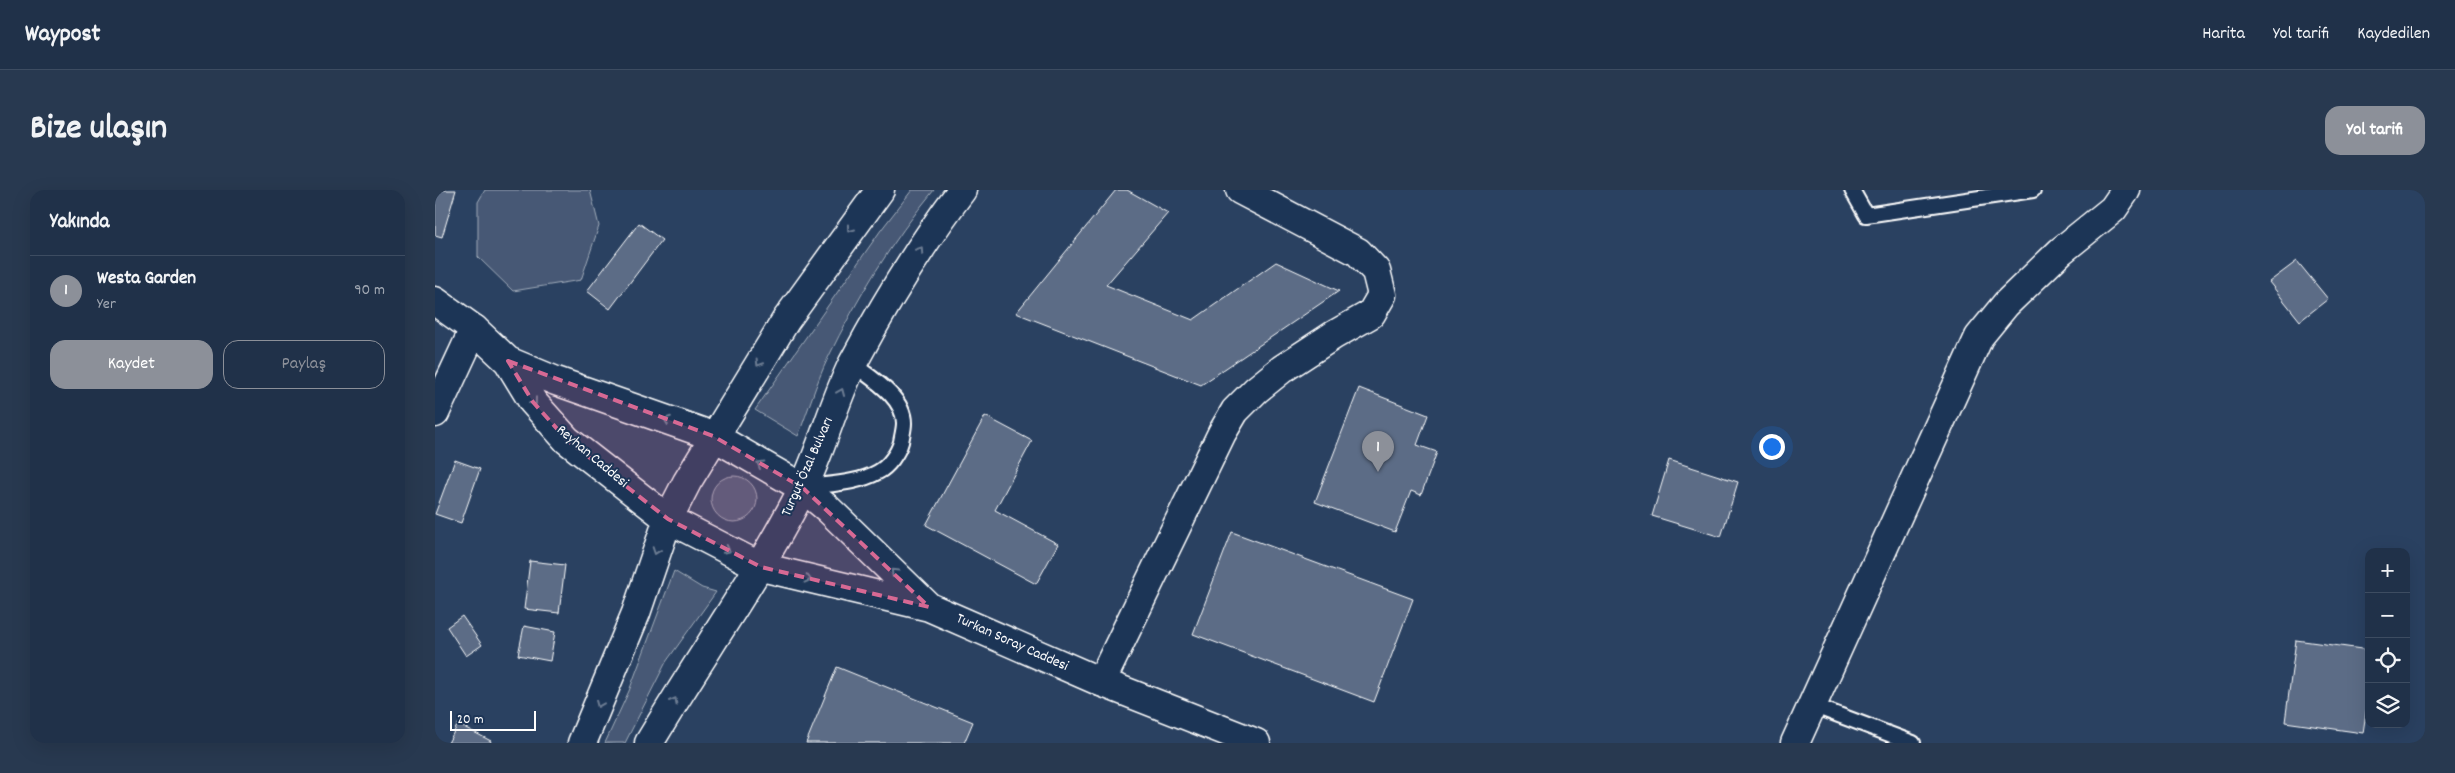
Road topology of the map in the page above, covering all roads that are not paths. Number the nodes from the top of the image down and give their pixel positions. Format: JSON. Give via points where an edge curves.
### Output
{"nodes":[{"id":1,"x":880,"y":190,"type":"edge"},
{"id":2,"x":962,"y":190,"type":"edge"},
{"id":3,"x":1240,"y":190,"type":"edge"},
{"id":4,"x":1852,"y":190,"type":"edge"},
{"id":5,"x":2033,"y":190,"type":"edge"},
{"id":6,"x":2126,"y":190,"type":"edge"},
{"id":7,"x":435,"y":301,"type":"edge"},
{"id":8,"x":474,"y":329,"type":"junction"},
{"id":9,"x":508,"y":361,"type":"junction"},
{"id":10,"x":853,"y":364,"type":"junction"},
{"id":11,"x":435,"y":413,"type":"edge"},
{"id":12,"x":713,"y":436,"type":"junction"},
{"id":13,"x":803,"y":488,"type":"junction"},
{"id":14,"x":668,"y":519,"type":"junction"},
{"id":15,"x":761,"y":567,"type":"junction"},
{"id":16,"x":929,"y":606,"type":"junction"},
{"id":17,"x":1101,"y":682,"type":"junction"},
{"id":18,"x":1812,"y":704,"type":"junction"},
{"id":19,"x":582,"y":743,"type":"edge"},
{"id":20,"x":649,"y":743,"type":"edge"},
{"id":21,"x":1256,"y":743,"type":"edge"},
{"id":22,"x":1795,"y":743,"type":"edge"},
{"id":23,"x":1913,"y":743,"type":"edge"}],
"edges":[{"from":1,"to":12,"type":"street","one_way":true,"via":[[786,320]]},
{"from":10,"to":2,"type":"street","name":"Turgut Özal Bulvarı","one_way":true,"via":[[903,276]]},
{"from":3,"to":17,"type":"street","via":[[1358,252],[1376,271],[1382,295],[1371,314],[1282,369],[1235,410]]},
{"from":4,"to":5,"type":"lane","via":[[1866,216]]},
{"from":6,"to":18,"type":"street","via":[[2113,209],[2061,250],[2006,304],[1979,336]]},
{"from":7,"to":8,"type":"street"},
{"from":8,"to":9,"type":"street"},
{"from":8,"to":11,"type":"street"},
{"from":12,"to":9,"type":"street","name":"Turkan Soray Caddesi","one_way":true},
{"from":9,"to":14,"type":"street","name":"Reyhan Caddesi","one_way":true,"via":[[533,402],[567,440]]},
{"from":13,"to":10,"type":"street","name":"Turgut Özal Bulvarı","one_way":true},
{"from":10,"to":13,"type":"lane","via":[[886,390],[899,405],[905,422],[900,446],[879,472]]},
{"from":13,"to":12,"type":"street","name":"Turkan Soray Caddesi","one_way":true},
{"from":12,"to":14,"type":"street"},
{"from":13,"to":15,"type":"street","name":"Turgut Özal Bulvarı"},
{"from":16,"to":13,"type":"street","name":"Turkan Soray Caddesi","one_way":true},
{"from":14,"to":15,"type":"street","name":"Reyhan Caddesi","one_way":true},
{"from":14,"to":19,"type":"street","one_way":true,"via":[[636,613]]},
{"from":15,"to":16,"type":"street","name":"Reyhan Caddesi","one_way":true},
{"from":20,"to":15,"type":"street","name":"Turgut Özal Bulvarı","one_way":true},
{"from":16,"to":17,"type":"street","name":"Turkan Soray Caddesi"},
{"from":17,"to":21,"type":"street","name":"Turkan Soray Caddesi"},
{"from":18,"to":22,"type":"street"},
{"from":18,"to":23,"type":"lane"}]}
